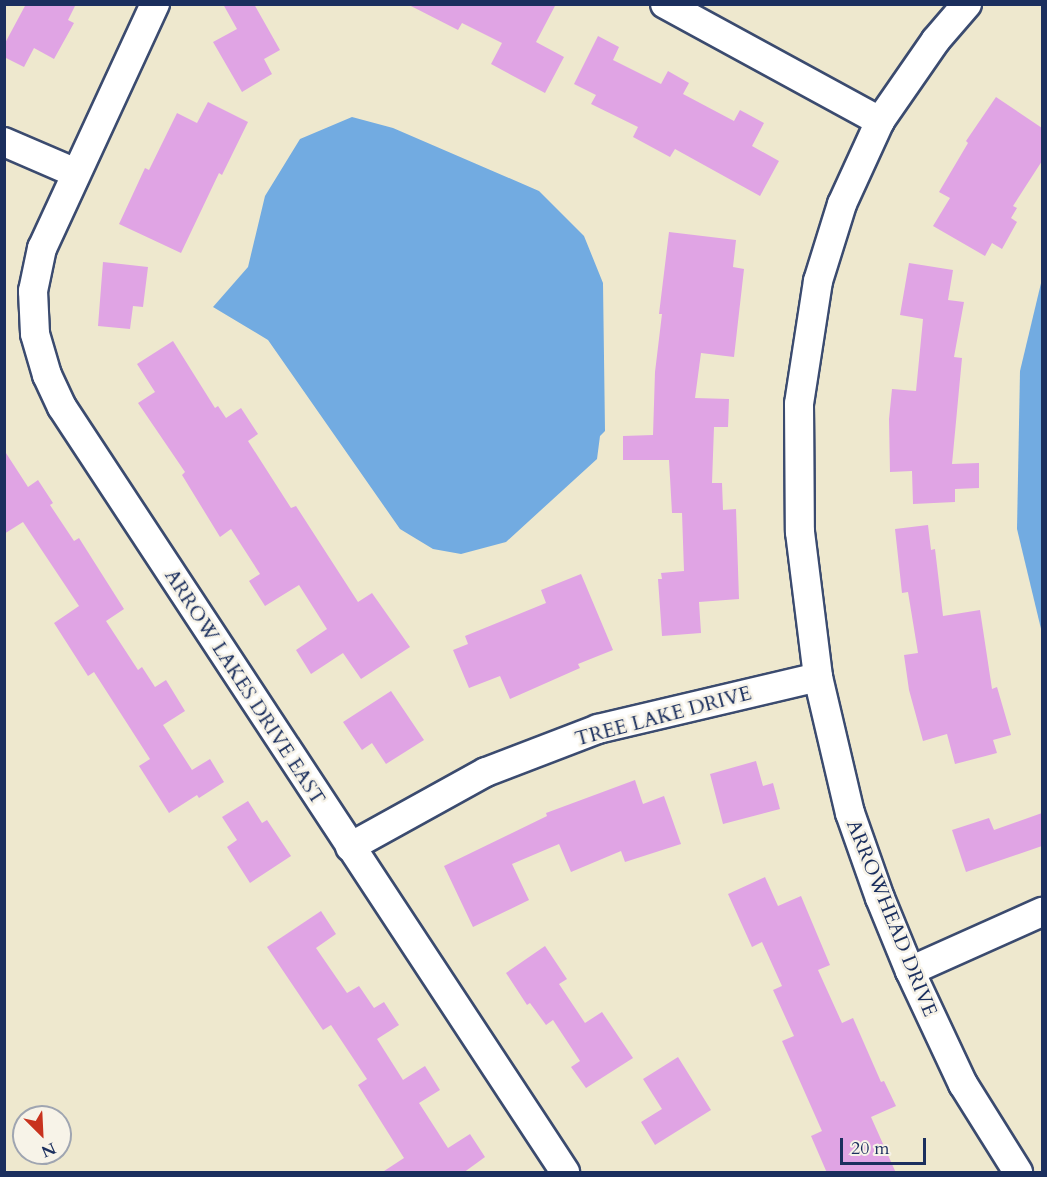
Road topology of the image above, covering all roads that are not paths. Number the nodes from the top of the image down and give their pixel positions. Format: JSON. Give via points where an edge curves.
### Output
{"nodes":[{"id":1,"x":155,"y":4,"type":"edge"},
{"id":2,"x":665,"y":4,"type":"edge"},
{"id":3,"x":967,"y":4,"type":"edge"},
{"id":4,"x":880,"y":121,"type":"junction"},
{"id":5,"x":4,"y":142,"type":"edge"},
{"id":6,"x":76,"y":173,"type":"junction"},
{"id":7,"x":818,"y":677,"type":"junction"},
{"id":8,"x":350,"y":848,"type":"junction"},
{"id":9,"x":1042,"y":912,"type":"edge"},
{"id":10,"x":910,"y":971,"type":"junction"},
{"id":11,"x":565,"y":1173,"type":"edge"},
{"id":12,"x":1017,"y":1173,"type":"edge"}],
"edges":[{"from":1,"to":6,"type":"street","name":"ARROW LAKES DRIVE EAST"},
{"from":2,"to":4,"type":"street"},
{"from":3,"to":4,"type":"street","name":"ARROWHEAD DRIVE","via":[[936,40]]},
{"from":4,"to":7,"type":"street","name":"ARROWHEAD DRIVE","via":[[842,204],[818,281],[799,404],[800,532]]},
{"from":5,"to":6,"type":"street"},
{"from":6,"to":8,"type":"street","name":"ARROW LAKES DRIVE EAST","via":[[42,248],[33,291],[35,334],[47,375],[62,407]]},
{"from":7,"to":8,"type":"street","name":"TREE LAKE DRIVE","via":[[598,729],[486,772]]},
{"from":7,"to":10,"type":"street","name":"ARROWHEAD DRIVE","via":[[850,813]]},
{"from":8,"to":11,"type":"street","name":"ARROW LAKES DRIVE EAST"},
{"from":9,"to":10,"type":"street"},
{"from":10,"to":12,"type":"street","name":"ARROWHEAD DRIVE","via":[[963,1084]]}]}
